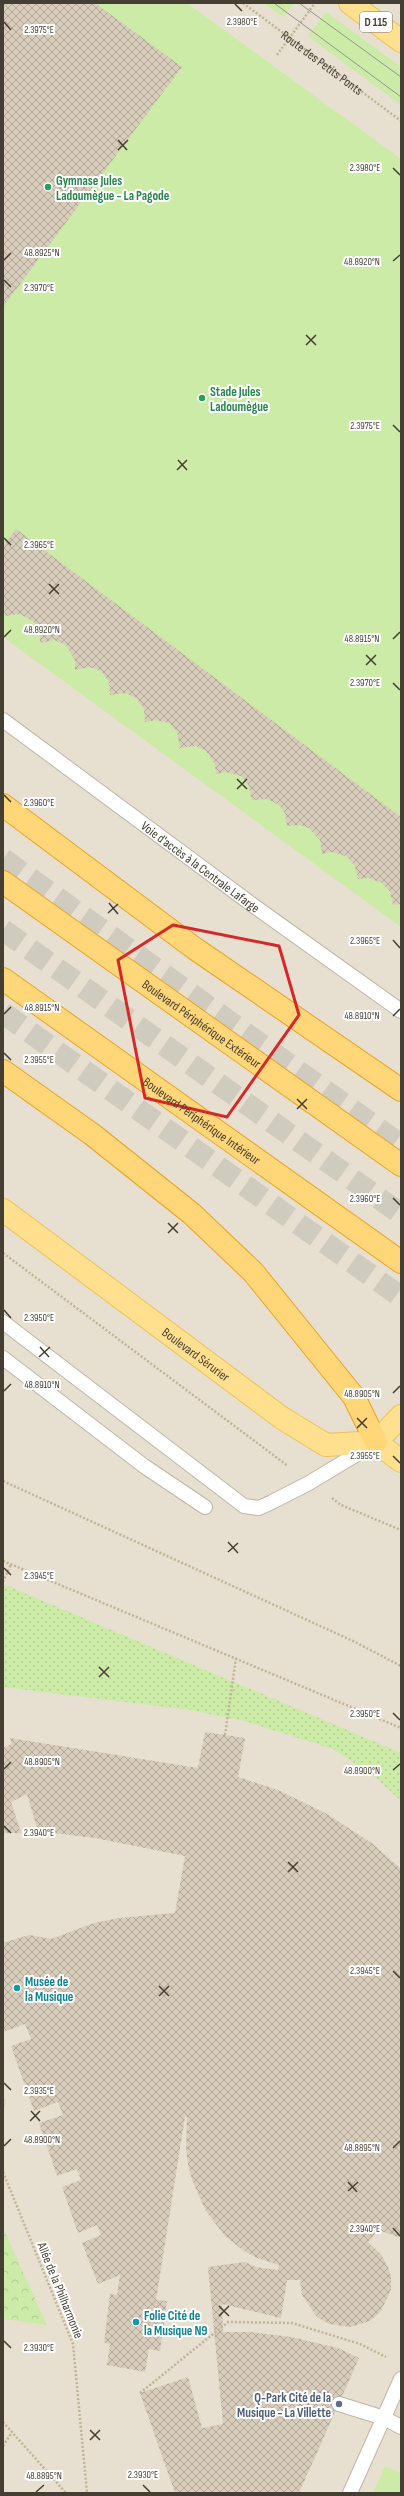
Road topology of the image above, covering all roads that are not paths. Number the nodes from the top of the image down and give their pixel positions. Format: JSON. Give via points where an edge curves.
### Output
{"nodes":[{"id":1,"x":350,"y":3,"type":"edge"},
{"id":2,"x":401,"y":41,"type":"edge"},
{"id":3,"x":3,"y":720,"type":"edge"},
{"id":4,"x":3,"y":805,"type":"edge"},
{"id":5,"x":3,"y":882,"type":"edge"},
{"id":6,"x":3,"y":979,"type":"edge"},
{"id":7,"x":401,"y":1011,"type":"edge"},
{"id":8,"x":3,"y":1071,"type":"edge"},
{"id":9,"x":401,"y":1090,"type":"edge"},
{"id":10,"x":401,"y":1165,"type":"edge"},
{"id":11,"x":3,"y":1210,"type":"edge"},
{"id":12,"x":401,"y":1262,"type":"edge"},
{"id":13,"x":3,"y":1322,"type":"edge"},
{"id":14,"x":3,"y":1358,"type":"edge"},
{"id":15,"x":401,"y":1416,"type":"edge"},
{"id":16,"x":376,"y":1442,"type":"junction"},
{"id":17,"x":401,"y":1461,"type":"edge"},
{"id":18,"x":205,"y":1507,"type":"dead end"},
{"id":19,"x":401,"y":2379,"type":"edge"},
{"id":20,"x":339,"y":2404,"type":"dead end"},
{"id":21,"x":384,"y":2418,"type":"junction"},
{"id":22,"x":401,"y":2427,"type":"edge"},
{"id":23,"x":350,"y":2493,"type":"edge"}],
"edges":[{"from":1,"to":2,"type":"main road","number":"D 115"},
{"from":3,"to":7,"type":"lane","name":"Voie d'accès à la Centrale Lafarge","via":[[247,901]]},
{"from":4,"to":9,"type":"highway","via":[[194,948]]},
{"from":5,"to":10,"type":"highway","name":"Boulevard Périphérique Extérieur"},
{"from":6,"to":12,"type":"highway","name":"Boulevard Périphérique Intérieur"},
{"from":8,"to":16,"type":"highway","via":[[93,1135],[192,1214],[253,1272],[354,1397]]},
{"from":11,"to":16,"type":"main road","name":"Boulevard Sérurier","via":[[326,1445]]},
{"from":13,"to":16,"type":"lane","via":[[244,1506],[259,1508],[272,1502],[309,1483]]},
{"from":14,"to":18,"type":"lane","via":[[144,1466]]},
{"from":15,"to":16,"type":"main road"},
{"from":16,"to":17,"type":"main road"},
{"from":19,"to":21,"type":"lane"},
{"from":20,"to":21,"type":"lane"},
{"from":21,"to":22,"type":"lane"},
{"from":21,"to":23,"type":"lane"}]}
